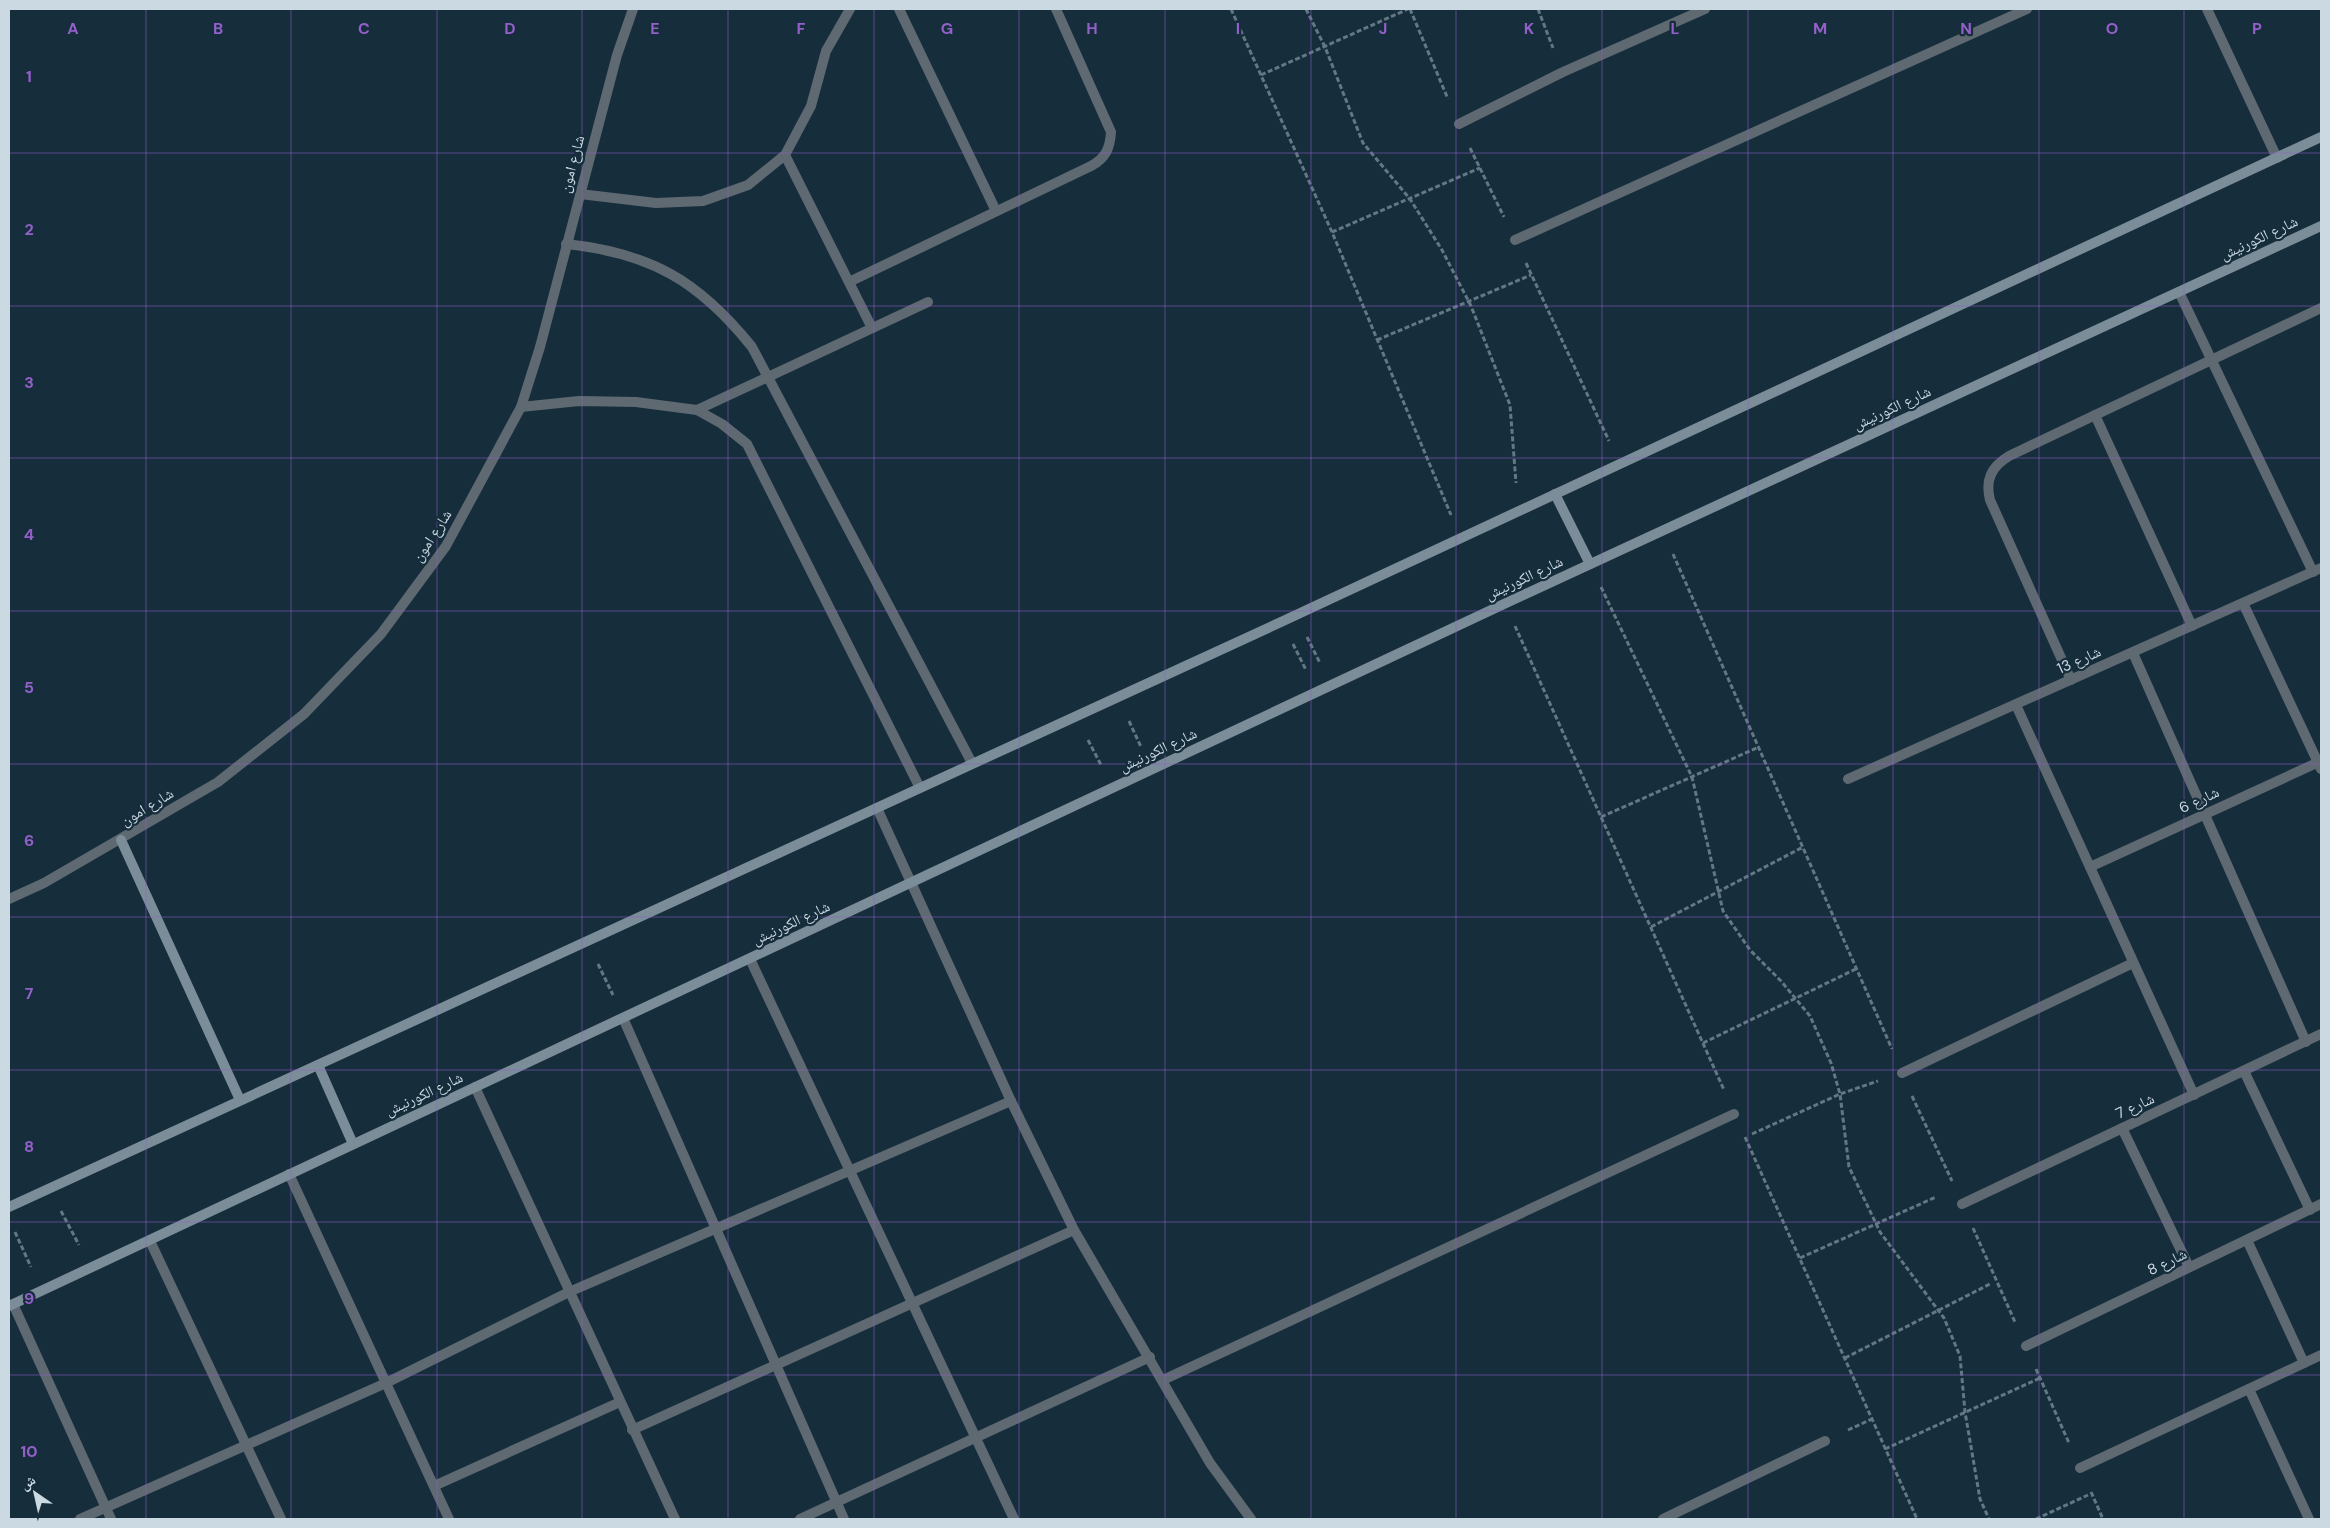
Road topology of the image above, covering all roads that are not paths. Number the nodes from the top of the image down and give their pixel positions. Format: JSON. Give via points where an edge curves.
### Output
{"nodes":[{"id":1,"x":633,"y":9,"type":"edge"},
{"id":2,"x":850,"y":9,"type":"edge"},
{"id":3,"x":899,"y":9,"type":"edge"},
{"id":4,"x":1056,"y":9,"type":"edge"},
{"id":5,"x":1705,"y":9,"type":"edge"},
{"id":6,"x":2028,"y":9,"type":"edge"},
{"id":7,"x":2207,"y":9,"type":"edge"},
{"id":8,"x":1459,"y":124,"type":"dead end"},
{"id":9,"x":2321,"y":137,"type":"edge"},
{"id":10,"x":785,"y":155,"type":"junction"},
{"id":11,"x":2277,"y":158,"type":"junction"},
{"id":12,"x":580,"y":194,"type":"junction"},
{"id":13,"x":996,"y":212,"type":"junction"},
{"id":14,"x":2321,"y":226,"type":"edge"},
{"id":15,"x":1515,"y":240,"type":"dead end"},
{"id":16,"x":566,"y":244,"type":"junction"},
{"id":17,"x":849,"y":282,"type":"junction"},
{"id":18,"x":2178,"y":292,"type":"junction"},
{"id":19,"x":928,"y":302,"type":"dead end"},
{"id":20,"x":2321,"y":308,"type":"edge"},
{"id":21,"x":872,"y":328,"type":"junction"},
{"id":22,"x":2211,"y":360,"type":"junction"},
{"id":23,"x":768,"y":377,"type":"junction"},
{"id":24,"x":521,"y":406,"type":"junction"},
{"id":25,"x":697,"y":410,"type":"junction"},
{"id":26,"x":2095,"y":415,"type":"junction"},
{"id":27,"x":1555,"y":494,"type":"junction"},
{"id":28,"x":1590,"y":564,"type":"junction"},
{"id":29,"x":2317,"y":570,"type":"edge"},
{"id":30,"x":2243,"y":603,"type":"junction"},
{"id":31,"x":2192,"y":626,"type":"junction"},
{"id":32,"x":2133,"y":653,"type":"junction"},
{"id":33,"x":2071,"y":680,"type":"junction"},
{"id":34,"x":2016,"y":705,"type":"junction"},
{"id":35,"x":972,"y":763,"type":"junction"},
{"id":36,"x":2320,"y":764,"type":"edge"},
{"id":37,"x":1848,"y":779,"type":"dead end"},
{"id":38,"x":919,"y":786,"type":"junction"},
{"id":39,"x":877,"y":808,"type":"junction"},
{"id":40,"x":2205,"y":814,"type":"junction"},
{"id":41,"x":121,"y":840,"type":"junction"},
{"id":42,"x":2090,"y":867,"type":"junction"},
{"id":43,"x":912,"y":883,"type":"junction"},
{"id":44,"x":9,"y":899,"type":"edge"},
{"id":45,"x":750,"y":959,"type":"junction"},
{"id":46,"x":2134,"y":963,"type":"junction"},
{"id":47,"x":624,"y":1018,"type":"junction"},
{"id":48,"x":2321,"y":1034,"type":"edge"},
{"id":49,"x":2306,"y":1042,"type":"junction"},
{"id":50,"x":318,"y":1065,"type":"junction"},
{"id":51,"x":2244,"y":1071,"type":"junction"},
{"id":52,"x":1902,"y":1073,"type":"road end"},
{"id":53,"x":476,"y":1087,"type":"junction"},
{"id":54,"x":2194,"y":1095,"type":"junction"},
{"id":55,"x":240,"y":1100,"type":"junction"},
{"id":56,"x":1011,"y":1101,"type":"junction"},
{"id":57,"x":1734,"y":1114,"type":"road end"},
{"id":58,"x":2122,"y":1128,"type":"junction"},
{"id":59,"x":353,"y":1144,"type":"junction"},
{"id":60,"x":850,"y":1171,"type":"junction"},
{"id":61,"x":289,"y":1174,"type":"junction"},
{"id":62,"x":1962,"y":1204,"type":"road end"},
{"id":63,"x":2321,"y":1204,"type":"edge"},
{"id":64,"x":9,"y":1207,"type":"edge"},
{"id":65,"x":2310,"y":1210,"type":"junction"},
{"id":66,"x":716,"y":1228,"type":"junction"},
{"id":67,"x":1074,"y":1230,"type":"junction"},
{"id":68,"x":2247,"y":1240,"type":"junction"},
{"id":69,"x":150,"y":1241,"type":"junction"},
{"id":70,"x":2189,"y":1268,"type":"junction"},
{"id":71,"x":569,"y":1292,"type":"junction"},
{"id":72,"x":912,"y":1303,"type":"junction"},
{"id":73,"x":11,"y":1305,"type":"edge"},
{"id":74,"x":2026,"y":1346,"type":"road end"},
{"id":75,"x":2321,"y":1355,"type":"edge"},
{"id":76,"x":1150,"y":1357,"type":"junction"},
{"id":77,"x":2304,"y":1363,"type":"junction"},
{"id":78,"x":776,"y":1365,"type":"junction"},
{"id":79,"x":1163,"y":1380,"type":"junction"},
{"id":80,"x":386,"y":1383,"type":"junction"},
{"id":81,"x":2249,"y":1389,"type":"junction"},
{"id":82,"x":620,"y":1402,"type":"junction"},
{"id":83,"x":632,"y":1430,"type":"junction"},
{"id":84,"x":976,"y":1438,"type":"junction"},
{"id":85,"x":1825,"y":1441,"type":"dead end"},
{"id":86,"x":247,"y":1446,"type":"junction"},
{"id":87,"x":2080,"y":1468,"type":"road end"},
{"id":88,"x":434,"y":1486,"type":"junction"},
{"id":89,"x":837,"y":1502,"type":"junction"},
{"id":90,"x":106,"y":1508,"type":"junction"},
{"id":91,"x":80,"y":1519,"type":"edge"},
{"id":92,"x":111,"y":1519,"type":"edge"},
{"id":93,"x":281,"y":1519,"type":"edge"},
{"id":94,"x":449,"y":1519,"type":"edge"},
{"id":95,"x":675,"y":1519,"type":"edge"},
{"id":96,"x":800,"y":1519,"type":"edge"},
{"id":97,"x":844,"y":1519,"type":"edge"},
{"id":98,"x":1014,"y":1519,"type":"edge"},
{"id":99,"x":1252,"y":1519,"type":"edge"},
{"id":100,"x":1663,"y":1519,"type":"edge"},
{"id":101,"x":2309,"y":1519,"type":"edge"}],
"edges":[{"from":1,"to":12,"type":"street","name":"شارع امون","via":[[617,55]]},
{"from":2,"to":10,"type":"street","via":[[826,51],[811,106]]},
{"from":3,"to":13,"type":"street"},
{"from":4,"to":13,"type":"street","via":[[1107,121],[1111,132],[1110,144],[1099,162]]},
{"from":5,"to":8,"type":"street","via":[[1563,72]]},
{"from":6,"to":15,"type":"street"},
{"from":7,"to":11,"type":"street"},
{"from":9,"to":11,"type":"main road"},
{"from":10,"to":12,"type":"street","via":[[748,185],[703,201],[656,203]]},
{"from":10,"to":17,"type":"street"},
{"from":11,"to":27,"type":"main road"},
{"from":12,"to":16,"type":"street","name":"شارع امون"},
{"from":13,"to":17,"type":"street"},
{"from":14,"to":18,"type":"main road","name":"شارع الكورنيش"},
{"from":16,"to":23,"type":"street","via":[[622,252],[690,285],[727,316],[752,347]]},
{"from":16,"to":24,"type":"street","name":"شارع امون","via":[[540,347]]},
{"from":17,"to":21,"type":"street"},
{"from":18,"to":22,"type":"street"},
{"from":18,"to":28,"type":"main road","name":"شارع الكورنيش"},
{"from":19,"to":21,"type":"street"},
{"from":20,"to":22,"type":"street"},
{"from":21,"to":23,"type":"street"},
{"from":22,"to":26,"type":"street"},
{"from":22,"to":29,"type":"street"},
{"from":23,"to":25,"type":"street"},
{"from":23,"to":35,"type":"street"},
{"from":24,"to":25,"type":"street","via":[[579,401],[636,402]]},
{"from":24,"to":41,"type":"street","name":"شارع امون","via":[[446,546],[381,634],[304,714],[233,771]]},
{"from":25,"to":38,"type":"street","via":[[747,444]]},
{"from":26,"to":31,"type":"street"},
{"from":26,"to":33,"type":"street","via":[[1999,462],[1992,469],[1987,490]]},
{"from":27,"to":28,"type":"main road"},
{"from":27,"to":35,"type":"main road"},
{"from":28,"to":43,"type":"main road","name":"شارع الكورنيش"},
{"from":29,"to":30,"type":"street","name":"شارع 13"},
{"from":30,"to":31,"type":"street","name":"شارع 13"},
{"from":30,"to":36,"type":"street"},
{"from":31,"to":32,"type":"street","name":"شارع 13"},
{"from":32,"to":33,"type":"street","name":"شارع 13"},
{"from":32,"to":40,"type":"street"},
{"from":33,"to":34,"type":"street","name":"شارع 13"},
{"from":34,"to":37,"type":"street","name":"شارع 13"},
{"from":34,"to":42,"type":"street"},
{"from":35,"to":38,"type":"main road"},
{"from":36,"to":40,"type":"street","name":"شارع 6"},
{"from":38,"to":39,"type":"main road"},
{"from":39,"to":43,"type":"street"},
{"from":39,"to":50,"type":"main road"},
{"from":40,"to":42,"type":"street","name":"شارع 6"},
{"from":40,"to":49,"type":"street"},
{"from":41,"to":44,"type":"street","name":"شارع امون"},
{"from":41,"to":55,"type":"main road"},
{"from":42,"to":46,"type":"street"},
{"from":43,"to":45,"type":"main road","name":"شارع الكورنيش"},
{"from":43,"to":56,"type":"street"},
{"from":45,"to":47,"type":"main road","name":"شارع الكورنيش"},
{"from":45,"to":60,"type":"street"},
{"from":46,"to":52,"type":"street"},
{"from":46,"to":54,"type":"street"},
{"from":47,"to":53,"type":"main road","name":"شارع الكورنيش"},
{"from":47,"to":66,"type":"street"},
{"from":48,"to":49,"type":"street","name":"شارع 7"},
{"from":49,"to":51,"type":"street","name":"شارع 7"},
{"from":50,"to":55,"type":"main road"},
{"from":50,"to":59,"type":"main road"},
{"from":51,"to":54,"type":"street","name":"شارع 7"},
{"from":51,"to":65,"type":"street"},
{"from":53,"to":59,"type":"main road","name":"شارع الكورنيش"},
{"from":53,"to":71,"type":"street"},
{"from":54,"to":58,"type":"street","name":"شارع 7"},
{"from":55,"to":64,"type":"main road"},
{"from":56,"to":60,"type":"street"},
{"from":56,"to":67,"type":"street"},
{"from":57,"to":79,"type":"street"},
{"from":58,"to":62,"type":"street","name":"شارع 7"},
{"from":58,"to":70,"type":"street"},
{"from":59,"to":61,"type":"main road","name":"شارع الكورنيش"},
{"from":60,"to":66,"type":"street"},
{"from":60,"to":72,"type":"street"},
{"from":61,"to":69,"type":"main road","name":"شارع الكورنيش"},
{"from":61,"to":80,"type":"street"},
{"from":63,"to":65,"type":"street","name":"شارع 8"},
{"from":65,"to":68,"type":"street","name":"شارع 8"},
{"from":66,"to":71,"type":"street"},
{"from":66,"to":78,"type":"street"},
{"from":67,"to":72,"type":"street"},
{"from":67,"to":76,"type":"street"},
{"from":68,"to":70,"type":"street","name":"شارع 8"},
{"from":68,"to":77,"type":"street"},
{"from":69,"to":73,"type":"main road","name":"شارع الكورنيش"},
{"from":69,"to":86,"type":"street"},
{"from":70,"to":74,"type":"street","name":"شارع 8"},
{"from":71,"to":80,"type":"street"},
{"from":71,"to":82,"type":"street"},
{"from":72,"to":78,"type":"street"},
{"from":72,"to":84,"type":"street"},
{"from":73,"to":90,"type":"street"},
{"from":75,"to":77,"type":"street"},
{"from":76,"to":79,"type":"street"},
{"from":76,"to":84,"type":"street"},
{"from":77,"to":81,"type":"street"},
{"from":78,"to":83,"type":"street"},
{"from":78,"to":89,"type":"street"},
{"from":79,"to":99,"type":"street","via":[[1210,1463]]},
{"from":80,"to":86,"type":"street"},
{"from":80,"to":88,"type":"street"},
{"from":81,"to":87,"type":"street"},
{"from":81,"to":101,"type":"street"},
{"from":82,"to":83,"type":"street"},
{"from":82,"to":88,"type":"street"},
{"from":83,"to":95,"type":"street"},
{"from":84,"to":89,"type":"street"},
{"from":84,"to":98,"type":"street"},
{"from":85,"to":100,"type":"street"},
{"from":86,"to":90,"type":"street"},
{"from":86,"to":93,"type":"street"},
{"from":88,"to":94,"type":"street"},
{"from":89,"to":96,"type":"street"},
{"from":89,"to":97,"type":"street"},
{"from":90,"to":91,"type":"street"},
{"from":90,"to":92,"type":"street"}]}
